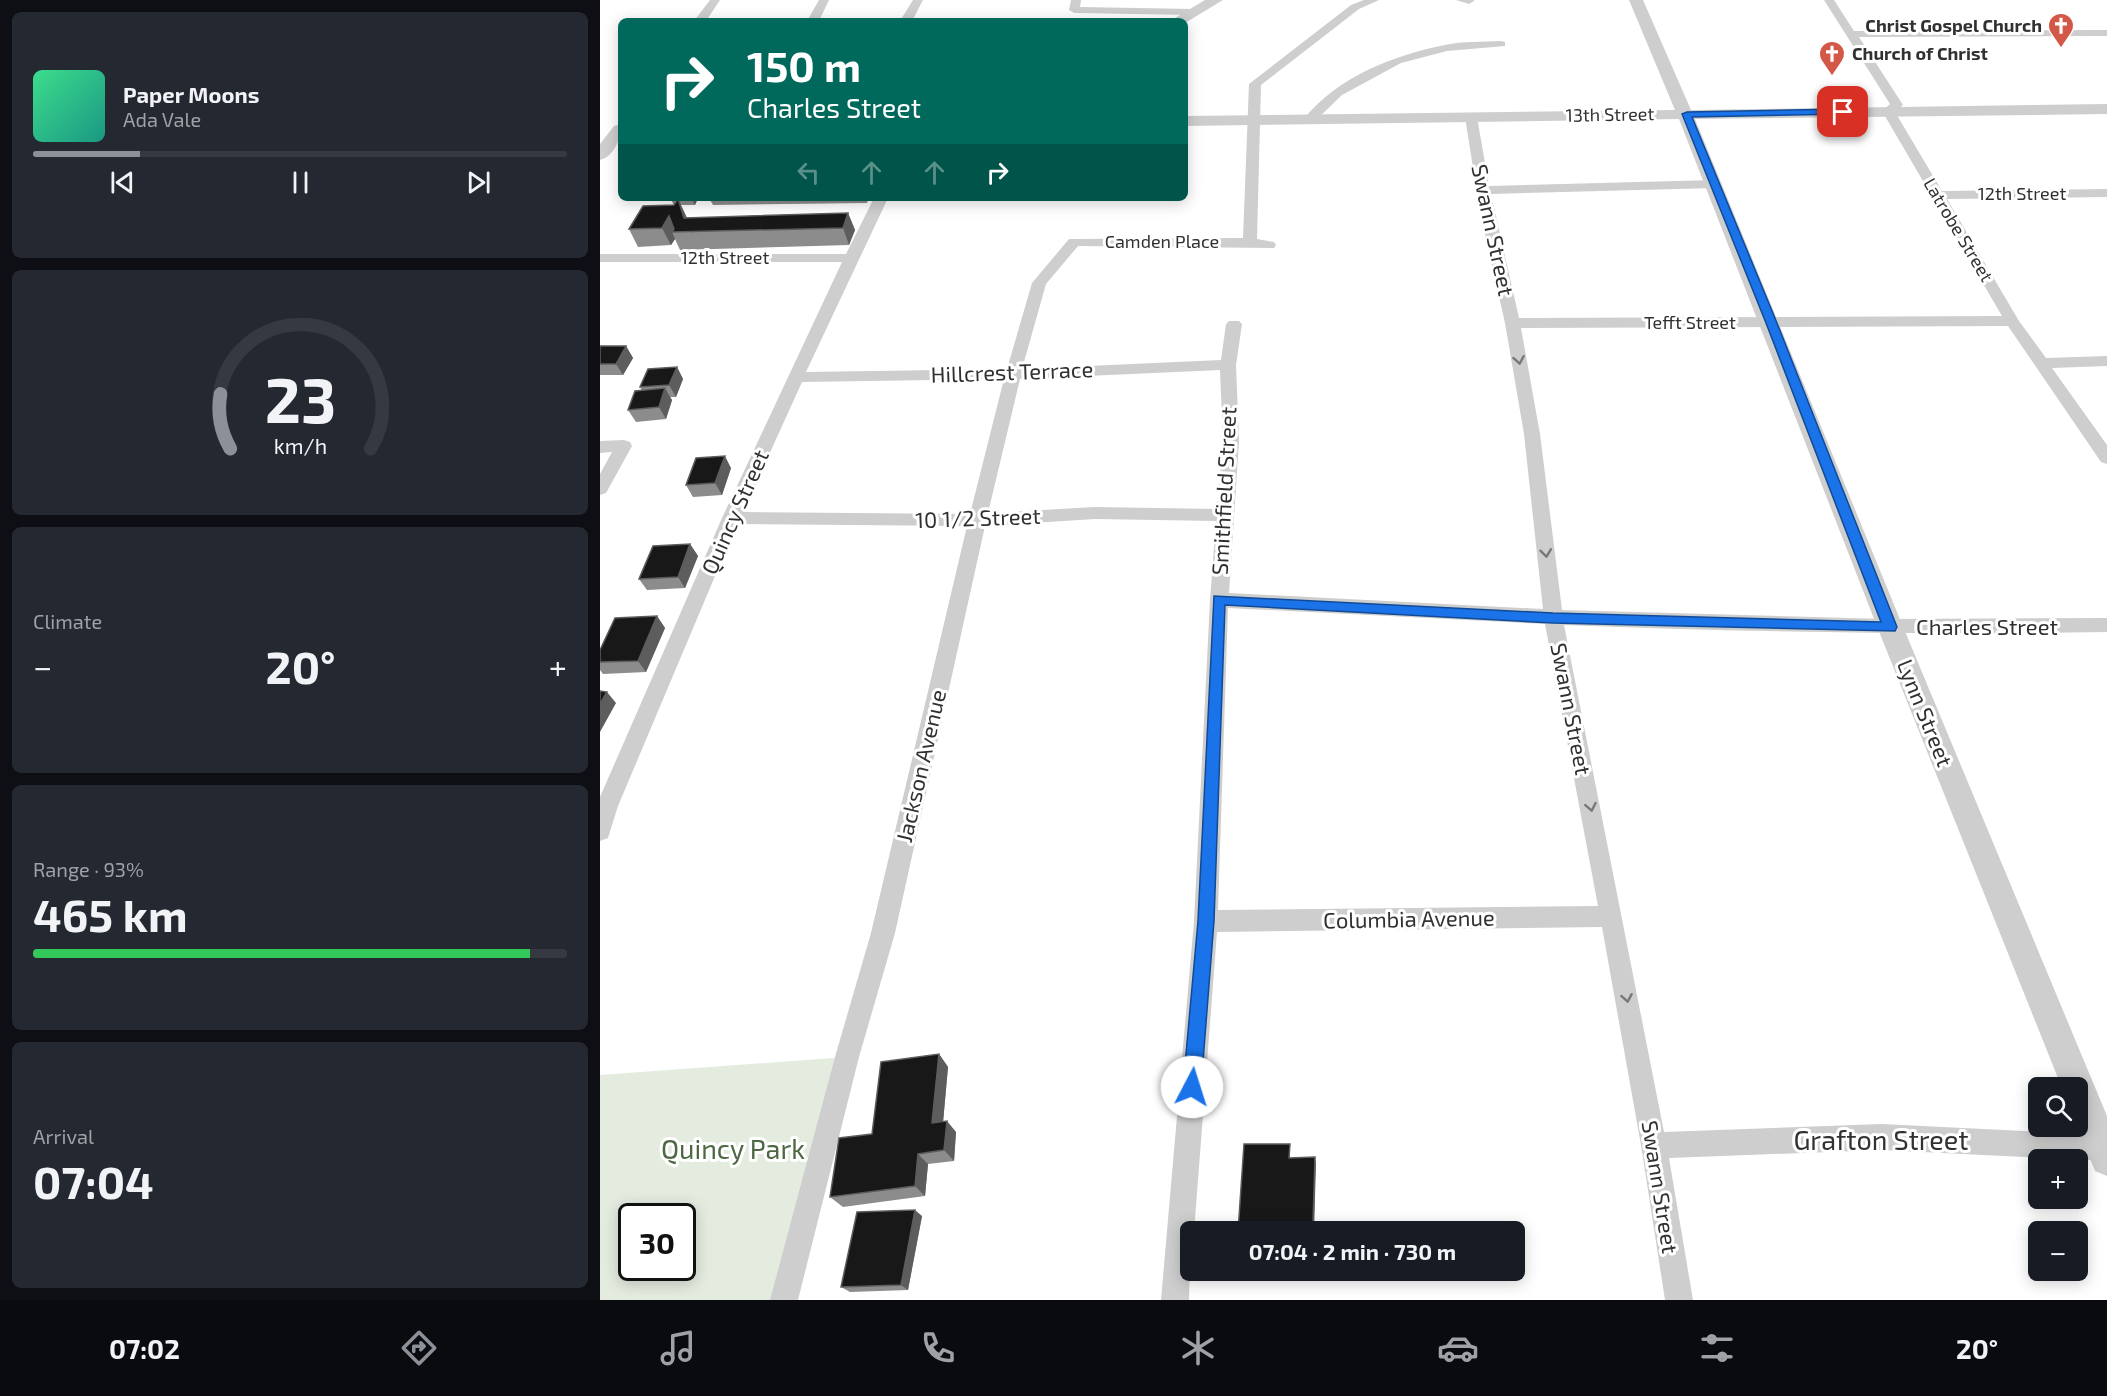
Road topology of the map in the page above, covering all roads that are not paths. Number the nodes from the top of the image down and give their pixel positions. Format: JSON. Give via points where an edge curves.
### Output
{"nodes":[{"id":1,"x":715,"y":0,"type":"edge"},
{"id":2,"x":825,"y":0,"type":"edge"},
{"id":3,"x":918,"y":0,"type":"edge"},
{"id":4,"x":1216,"y":0,"type":"edge"},
{"id":5,"x":1374,"y":0,"type":"edge"},
{"id":6,"x":1461,"y":0,"type":"edge"},
{"id":7,"x":1636,"y":0,"type":"edge"},
{"id":8,"x":1829,"y":0,"type":"edge"},
{"id":9,"x":1469,"y":1,"type":"edge"},
{"id":10,"x":1075,"y":5,"type":"edge"},
{"id":11,"x":1192,"y":12,"type":"junction"},
{"id":12,"x":701,"y":18,"type":"edge"},
{"id":13,"x":815,"y":18,"type":"edge"},
{"id":14,"x":908,"y":18,"type":"edge"},
{"id":15,"x":1182,"y":18,"type":"edge"},
{"id":16,"x":2107,"y":33,"type":"edge"},
{"id":17,"x":1851,"y":34,"type":"junction"},
{"id":18,"x":1501,"y":44,"type":"dead end"},
{"id":19,"x":2107,"y":109,"type":"edge"},
{"id":20,"x":1888,"y":111,"type":"junction"},
{"id":21,"x":1687,"y":114,"type":"junction"},
{"id":22,"x":1471,"y":117,"type":"junction"},
{"id":23,"x":1310,"y":119,"type":"junction"},
{"id":24,"x":1255,"y":120,"type":"junction"},
{"id":25,"x":1188,"y":121,"type":"edge"},
{"id":26,"x":618,"y":128,"type":"edge"},
{"id":27,"x":600,"y":129,"type":"edge"},
{"id":28,"x":618,"y":132,"type":"edge"},
{"id":29,"x":600,"y":155,"type":"edge"},
{"id":30,"x":1715,"y":184,"type":"junction"},
{"id":31,"x":1484,"y":190,"type":"junction"},
{"id":32,"x":2107,"y":194,"type":"edge"},
{"id":33,"x":1937,"y":195,"type":"junction"},
{"id":34,"x":880,"y":201,"type":"edge"},
{"id":35,"x":1074,"y":242,"type":"joint"},
{"id":36,"x":1250,"y":242,"type":"junction"},
{"id":37,"x":1269,"y":245,"type":"dead end"},
{"id":38,"x":600,"y":258,"type":"edge"},
{"id":39,"x":851,"y":258,"type":"junction"},
{"id":40,"x":2012,"y":321,"type":"junction"},
{"id":41,"x":1513,"y":323,"type":"junction"},
{"id":42,"x":1772,"y":323,"type":"junction"},
{"id":43,"x":1234,"y":324,"type":"dead end"},
{"id":44,"x":2107,"y":361,"type":"edge"},
{"id":45,"x":2041,"y":363,"type":"junction"},
{"id":46,"x":1228,"y":365,"type":"junction"},
{"id":47,"x":1013,"y":374,"type":"junction"},
{"id":48,"x":796,"y":377,"type":"junction"},
{"id":49,"x":600,"y":447,"type":"edge"},
{"id":50,"x":2107,"y":458,"type":"edge"},
{"id":51,"x":600,"y":489,"type":"edge"},
{"id":52,"x":1225,"y":514,"type":"junction"},
{"id":53,"x":731,"y":518,"type":"junction"},
{"id":54,"x":977,"y":520,"type":"junction"},
{"id":55,"x":1219,"y":600,"type":"junction"},
{"id":56,"x":1553,"y":618,"type":"junction"},
{"id":57,"x":2107,"y":625,"type":"edge"},
{"id":58,"x":1890,"y":627,"type":"junction"},
{"id":59,"x":600,"y":831,"type":"edge"},
{"id":60,"x":1612,"y":916,"type":"junction"},
{"id":61,"x":1206,"y":921,"type":"junction"},
{"id":62,"x":1654,"y":1145,"type":"junction"},
{"id":63,"x":2106,"y":1151,"type":"edge"},
{"id":64,"x":784,"y":1300,"type":"edge"},
{"id":65,"x":1175,"y":1300,"type":"edge"},
{"id":66,"x":1679,"y":1300,"type":"edge"}],
"edges":[{"from":1,"to":12,"type":"street"},
{"from":2,"to":13,"type":"street"},
{"from":3,"to":14,"type":"street"},
{"from":4,"to":11,"type":"street"},
{"from":5,"to":24,"type":"street","name":"Camden Place","via":[[1355,7],[1255,84]]},
{"from":6,"to":9,"type":"street"},
{"from":7,"to":21,"type":"street","name":"Lynn Street"},
{"from":8,"to":17,"type":"street","name":"Latrobe Street"},
{"from":10,"to":11,"type":"street"},
{"from":11,"to":15,"type":"street"},
{"from":16,"to":17,"type":"street"},
{"from":17,"to":20,"type":"street","name":"Latrobe Street","via":[[1897,105]]},
{"from":18,"to":23,"type":"street","via":[[1447,48],[1397,61],[1338,92]]},
{"from":19,"to":20,"type":"street","name":"13th Street"},
{"from":20,"to":21,"type":"street","name":"13th Street"},
{"from":20,"to":33,"type":"street","name":"Latrobe Street"},
{"from":21,"to":22,"type":"street","name":"13th Street"},
{"from":21,"to":30,"type":"street","name":"Lynn Street"},
{"from":22,"to":23,"type":"street","name":"13th Street"},
{"from":22,"to":31,"type":"street","name":"Swann Street"},
{"from":23,"to":24,"type":"street","name":"13th Street"},
{"from":24,"to":25,"type":"street","name":"13th Street"},
{"from":24,"to":36,"type":"street","name":"Camden Place"},
{"from":26,"to":27,"type":"street"},
{"from":28,"to":29,"type":"street"},
{"from":30,"to":31,"type":"street"},
{"from":30,"to":42,"type":"street","name":"Lynn Street"},
{"from":31,"to":41,"type":"street","name":"Swann Street"},
{"from":32,"to":33,"type":"street","name":"12th Street"},
{"from":33,"to":40,"type":"street","name":"Latrobe Street"},
{"from":34,"to":39,"type":"street","name":"Quincy Street"},
{"from":35,"to":36,"type":"street","name":"Camden Place"},
{"from":35,"to":47,"type":"street","name":"Jackson Avenue","via":[[1039,283]]},
{"from":36,"to":37,"type":"street","name":"Camden Place"},
{"from":38,"to":39,"type":"street","name":"12th Street"},
{"from":39,"to":48,"type":"street","name":"Quincy Street"},
{"from":40,"to":42,"type":"street","name":"Tefft Street"},
{"from":40,"to":45,"type":"street","name":"Latrobe Street"},
{"from":41,"to":42,"type":"street","name":"Tefft Street"},
{"from":41,"to":56,"type":"street","name":"Swann Street","one_way":true,"via":[[1532,434]]},
{"from":42,"to":58,"type":"street","name":"Lynn Street"},
{"from":43,"to":46,"type":"street","name":"Smithfield Street"},
{"from":44,"to":45,"type":"street"},
{"from":45,"to":50,"type":"street","name":"Latrobe Street"},
{"from":46,"to":47,"type":"street","name":"Hillcrest Terrace"},
{"from":46,"to":52,"type":"street","name":"Smithfield Street","via":[[1231,441]]},
{"from":47,"to":48,"type":"street","name":"Hillcrest Terrace"},
{"from":47,"to":54,"type":"street","name":"Jackson Avenue"},
{"from":48,"to":53,"type":"street","name":"Quincy Street"},
{"from":49,"to":51,"type":"street","via":[[624,446]]},
{"from":52,"to":54,"type":"street","name":"10 1/2 Street","via":[[1095,513]]},
{"from":52,"to":55,"type":"street","name":"Smithfield Street"},
{"from":53,"to":54,"type":"street","name":"10 1/2 Street"},
{"from":53,"to":59,"type":"street","name":"Quincy Street","via":[[607,806]]},
{"from":54,"to":64,"type":"street","name":"Jackson Avenue","via":[[883,933]]},
{"from":55,"to":56,"type":"street","name":"Charles Street"},
{"from":55,"to":61,"type":"street","name":"Smithfield Street"},
{"from":56,"to":58,"type":"street","name":"Charles Street"},
{"from":56,"to":60,"type":"street","name":"Swann Street","one_way":true},
{"from":57,"to":58,"type":"street","name":"Charles Street"},
{"from":58,"to":63,"type":"street","name":"Lynn Street"},
{"from":60,"to":61,"type":"street","name":"Columbia Avenue"},
{"from":60,"to":62,"type":"street","name":"Swann Street","one_way":true},
{"from":61,"to":65,"type":"street","name":"Smithfield Street"},
{"from":62,"to":63,"type":"street","name":"Grafton Street","via":[[1882,1137]]},
{"from":62,"to":66,"type":"street","name":"Swann Street"}]}
